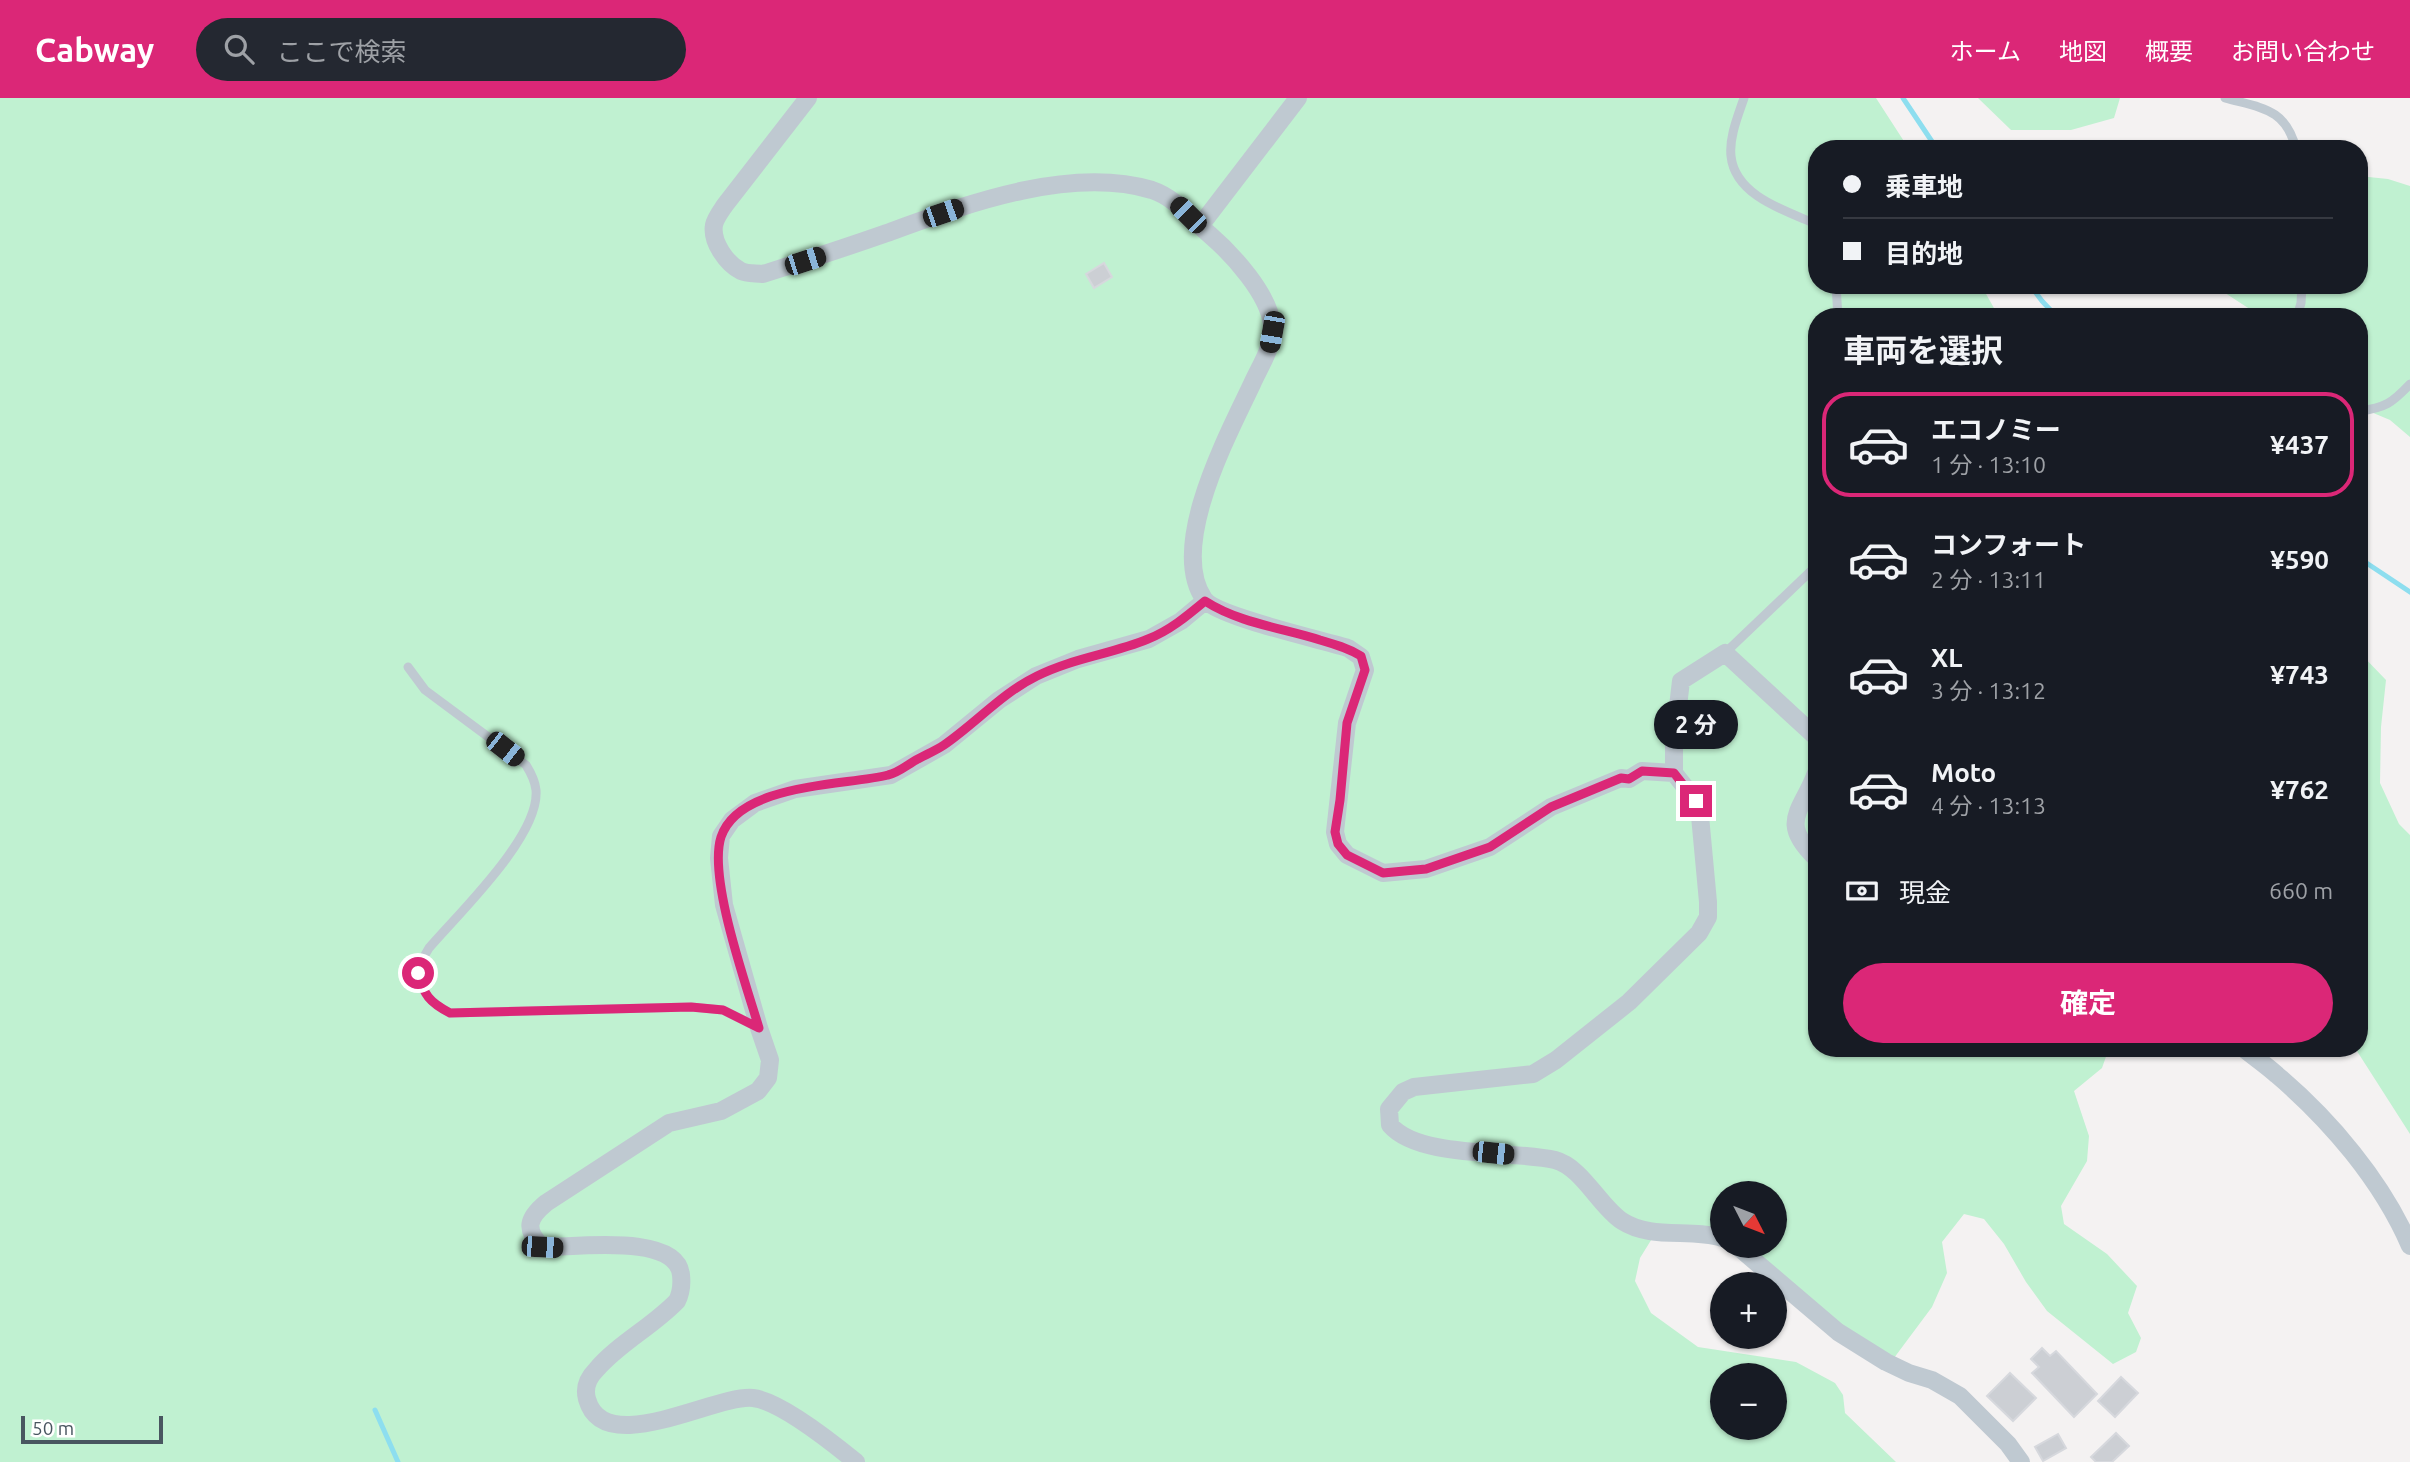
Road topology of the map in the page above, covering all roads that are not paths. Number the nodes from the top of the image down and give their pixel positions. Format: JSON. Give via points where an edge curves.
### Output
{"nodes":[{"id":1,"x":808,"y":98,"type":"edge"},
{"id":2,"x":1298,"y":98,"type":"edge"},
{"id":3,"x":1744,"y":98,"type":"edge"},
{"id":4,"x":2225,"y":98,"type":"edge"},
{"id":5,"x":2294,"y":140,"type":"edge"},
{"id":6,"x":1808,"y":221,"type":"edge"},
{"id":7,"x":1200,"y":226,"type":"junction"},
{"id":8,"x":2410,"y":384,"type":"edge"},
{"id":9,"x":2368,"y":410,"type":"edge"},
{"id":10,"x":1808,"y":574,"type":"edge"},
{"id":11,"x":1205,"y":601,"type":"junction"},
{"id":12,"x":1725,"y":653,"type":"junction"},
{"id":13,"x":408,"y":667,"type":"dead end"},
{"id":14,"x":1808,"y":730,"type":"edge"},
{"id":15,"x":1674,"y":773,"type":"junction"},
{"id":16,"x":1808,"y":790,"type":"edge"},
{"id":17,"x":1808,"y":850,"type":"edge"},
{"id":18,"x":759,"y":1028,"type":"junction"},
{"id":19,"x":2254,"y":1057,"type":"edge"},
{"id":20,"x":1710,"y":1237,"type":"edge"},
{"id":21,"x":2410,"y":1246,"type":"edge"},
{"id":22,"x":1751,"y":1258,"type":"edge"},
{"id":23,"x":856,"y":1462,"type":"edge"},
{"id":24,"x":2021,"y":1462,"type":"edge"}],
"edges":[{"from":1,"to":7,"type":"street","via":[[724,205],[714,225],[719,248],[743,272],[763,274],[966,205],[1076,184],[1119,184],[1153,191],[1177,203]]},
{"from":2,"to":7,"type":"street"},
{"from":3,"to":6,"type":"lane","via":[[1733,131],[1731,157],[1738,175],[1769,204]]},
{"from":4,"to":5,"type":"lane","via":[[2272,111],[2291,130]]},
{"from":7,"to":11,"type":"street","via":[[1227,249],[1255,286],[1272,323],[1269,350],[1215,462],[1200,508],[1193,558],[1196,585]]},
{"from":8,"to":9,"type":"lane","via":[[2381,408]]},
{"from":10,"to":12,"type":"lane"},
{"from":11,"to":15,"type":"street","via":[[1227,613],[1361,656],[1365,670],[1347,723],[1335,832],[1347,855],[1383,873],[1426,869],[1490,847],[1551,807],[1621,778],[1642,771]]},
{"from":11,"to":18,"type":"street","via":[[1149,639],[1036,676],[944,745],[891,775],[795,789],[755,803],[732,820],[721,836],[724,905]]},
{"from":12,"to":14,"type":"street"},
{"from":12,"to":15,"type":"street","via":[[1681,681]]},
{"from":13,"to":18,"type":"lane","via":[[425,690],[526,765],[536,792],[533,813],[513,851],[422,959],[420,981],[434,1005],[450,1013],[702,1008],[723,1010]]},
{"from":15,"to":20,"type":"street","via":[[1696,801],[1700,816],[1708,917],[1699,933],[1629,1002],[1534,1074],[1414,1087],[1395,1100],[1388,1116],[1396,1132],[1416,1142],[1559,1161],[1622,1221],[1638,1228]]},
{"from":16,"to":17,"type":"street","via":[[1795,828]]},
{"from":18,"to":23,"type":"street","via":[[770,1060],[768,1078],[758,1091],[721,1111],[669,1124],[644,1138],[546,1203],[534,1213],[530,1228],[542,1247],[621,1244],[653,1249],[668,1255],[681,1271],[677,1301],[589,1379],[585,1391],[596,1415],[624,1425],[669,1420],[734,1398],[754,1398],[788,1414]]},
{"from":19,"to":21,"type":"street","via":[[2340,1136],[2375,1184]]},
{"from":22,"to":24,"type":"street","via":[[1838,1332],[1886,1362],[1960,1396]]}]}
